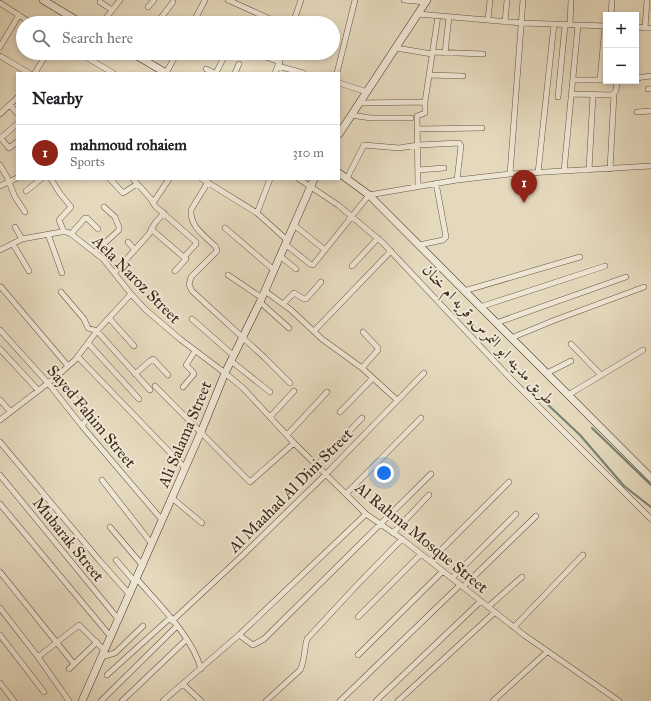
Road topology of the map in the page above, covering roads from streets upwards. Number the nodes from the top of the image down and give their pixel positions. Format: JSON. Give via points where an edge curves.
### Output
{"nodes":[{"id":1,"x":44,"y":0,"type":"edge"},
{"id":2,"x":120,"y":0,"type":"edge"},
{"id":3,"x":154,"y":0,"type":"edge"},
{"id":4,"x":205,"y":0,"type":"edge"},
{"id":5,"x":228,"y":0,"type":"edge"},
{"id":6,"x":301,"y":0,"type":"edge"},
{"id":7,"x":355,"y":0,"type":"edge"},
{"id":8,"x":404,"y":0,"type":"edge"},
{"id":9,"x":490,"y":0,"type":"edge"},
{"id":10,"x":507,"y":0,"type":"edge"},
{"id":11,"x":524,"y":0,"type":"edge"},
{"id":12,"x":570,"y":0,"type":"edge"},
{"id":13,"x":612,"y":0,"type":"edge"},
{"id":14,"x":647,"y":0,"type":"edge"},
{"id":15,"x":426,"y":1,"type":"edge"},
{"id":16,"x":0,"y":2,"type":"edge"},
{"id":17,"x":100,"y":2,"type":"dead end"},
{"id":18,"x":174,"y":2,"type":"dead end"},
{"id":19,"x":148,"y":8,"type":"dead end"},
{"id":20,"x":112,"y":10,"type":"junction"},
{"id":21,"x":611,"y":12,"type":"edge"},
{"id":22,"x":418,"y":14,"type":"junction"},
{"id":23,"x":19,"y":15,"type":"edge"},
{"id":24,"x":70,"y":16,"type":"edge"},
{"id":25,"x":107,"y":16,"type":"edge"},
{"id":26,"x":163,"y":16,"type":"edge"},
{"id":27,"x":197,"y":16,"type":"edge"},
{"id":28,"x":263,"y":16,"type":"edge"},
{"id":29,"x":295,"y":16,"type":"edge"},
{"id":30,"x":438,"y":16,"type":"junction"},
{"id":31,"x":449,"y":17,"type":"junction"},
{"id":32,"x":16,"y":20,"type":"edge"},
{"id":33,"x":488,"y":20,"type":"junction"},
{"id":34,"x":505,"y":22,"type":"junction"},
{"id":35,"x":522,"y":24,"type":"junction"},
{"id":36,"x":554,"y":24,"type":"junction"},
{"id":37,"x":567,"y":25,"type":"junction"},
{"id":38,"x":578,"y":25,"type":"junction"},
{"id":39,"x":603,"y":26,"type":"edge"},
{"id":40,"x":648,"y":28,"type":"edge"},
{"id":41,"x":0,"y":47,"type":"edge"},
{"id":42,"x":396,"y":48,"type":"junction"},
{"id":43,"x":604,"y":48,"type":"edge"},
{"id":44,"x":432,"y":53,"type":"junction"},
{"id":45,"x":445,"y":53,"type":"junction"},
{"id":46,"x":483,"y":54,"type":"dead end"},
{"id":47,"x":0,"y":56,"type":"edge"},
{"id":48,"x":43,"y":60,"type":"edge"},
{"id":49,"x":91,"y":60,"type":"edge"},
{"id":50,"x":145,"y":60,"type":"edge"},
{"id":51,"x":173,"y":60,"type":"edge"},
{"id":52,"x":222,"y":60,"type":"edge"},
{"id":53,"x":270,"y":60,"type":"edge"},
{"id":54,"x":280,"y":60,"type":"edge"},
{"id":55,"x":239,"y":64,"type":"dead end"},
{"id":56,"x":279,"y":64,"type":"junction"},
{"id":57,"x":206,"y":69,"type":"dead end"},
{"id":58,"x":27,"y":72,"type":"edge"},
{"id":59,"x":36,"y":72,"type":"edge"},
{"id":60,"x":111,"y":72,"type":"edge"},
{"id":61,"x":164,"y":72,"type":"edge"},
{"id":62,"x":167,"y":72,"type":"edge"},
{"id":63,"x":213,"y":72,"type":"edge"},
{"id":64,"x":216,"y":72,"type":"edge"},
{"id":65,"x":235,"y":72,"type":"edge"},
{"id":66,"x":275,"y":72,"type":"edge"},
{"id":67,"x":300,"y":72,"type":"edge"},
{"id":68,"x":337,"y":72,"type":"edge"},
{"id":69,"x":429,"y":75,"type":"junction"},
{"id":70,"x":463,"y":76,"type":"dead end"},
{"id":71,"x":651,"y":76,"type":"edge"},
{"id":72,"x":639,"y":78,"type":"edge"},
{"id":73,"x":573,"y":80,"type":"junction"},
{"id":74,"x":600,"y":80,"type":"joint"},
{"id":75,"x":340,"y":83,"type":"edge"},
{"id":76,"x":617,"y":84,"type":"edge"},
{"id":77,"x":367,"y":92,"type":"junction"},
{"id":78,"x":572,"y":94,"type":"junction"},
{"id":79,"x":593,"y":94,"type":"junction"},
{"id":80,"x":614,"y":94,"type":"junction"},
{"id":81,"x":558,"y":97,"type":"dead end"},
{"id":82,"x":16,"y":99,"type":"edge"},
{"id":83,"x":425,"y":102,"type":"junction"},
{"id":84,"x":359,"y":103,"type":"junction"},
{"id":85,"x":10,"y":105,"type":"junction"},
{"id":86,"x":651,"y":111,"type":"edge"},
{"id":87,"x":1,"y":112,"type":"edge"},
{"id":88,"x":16,"y":112,"type":"edge"},
{"id":89,"x":637,"y":112,"type":"dead end"},
{"id":90,"x":351,"y":115,"type":"junction"},
{"id":91,"x":411,"y":118,"type":"dead end"},
{"id":92,"x":16,"y":125,"type":"edge"},
{"id":93,"x":482,"y":128,"type":"dead end"},
{"id":94,"x":417,"y":129,"type":"junction"},
{"id":95,"x":340,"y":132,"type":"edge"},
{"id":96,"x":0,"y":138,"type":"edge"},
{"id":97,"x":16,"y":143,"type":"edge"},
{"id":98,"x":418,"y":145,"type":"junction"},
{"id":99,"x":0,"y":165,"type":"edge"},
{"id":100,"x":650,"y":167,"type":"edge"},
{"id":101,"x":444,"y":168,"type":"dead end"},
{"id":102,"x":610,"y":168,"type":"junction"},
{"id":103,"x":418,"y":170,"type":"junction"},
{"id":104,"x":588,"y":170,"type":"junction"},
{"id":105,"x":564,"y":171,"type":"junction"},
{"id":106,"x":538,"y":173,"type":"junction"},
{"id":107,"x":340,"y":174,"type":"edge"},
{"id":108,"x":510,"y":174,"type":"junction"},
{"id":109,"x":16,"y":178,"type":"edge"},
{"id":110,"x":347,"y":178,"type":"junction"},
{"id":111,"x":40,"y":180,"type":"edge"},
{"id":112,"x":52,"y":180,"type":"edge"},
{"id":113,"x":112,"y":180,"type":"edge"},
{"id":114,"x":134,"y":180,"type":"edge"},
{"id":115,"x":168,"y":180,"type":"edge"},
{"id":116,"x":204,"y":180,"type":"edge"},
{"id":117,"x":270,"y":180,"type":"edge"},
{"id":118,"x":302,"y":180,"type":"edge"},
{"id":119,"x":457,"y":180,"type":"junction"},
{"id":120,"x":9,"y":181,"type":"junction"},
{"id":121,"x":208,"y":182,"type":"junction"},
{"id":122,"x":313,"y":183,"type":"edge"},
{"id":123,"x":436,"y":183,"type":"junction"},
{"id":124,"x":137,"y":184,"type":"junction"},
{"id":125,"x":0,"y":186,"type":"edge"},
{"id":126,"x":418,"y":186,"type":"junction"},
{"id":127,"x":26,"y":191,"type":"dead end"},
{"id":128,"x":369,"y":195,"type":"junction"},
{"id":129,"x":153,"y":203,"type":"junction"},
{"id":130,"x":104,"y":207,"type":"dead end"},
{"id":131,"x":25,"y":212,"type":"dead end"},
{"id":132,"x":164,"y":213,"type":"junction"},
{"id":133,"x":257,"y":213,"type":"junction"},
{"id":134,"x":352,"y":216,"type":"junction"},
{"id":135,"x":294,"y":225,"type":"junction"},
{"id":136,"x":15,"y":227,"type":"dead end"},
{"id":137,"x":225,"y":228,"type":"dead end"},
{"id":138,"x":98,"y":229,"type":"dead end"},
{"id":139,"x":151,"y":230,"type":"junction"},
{"id":140,"x":64,"y":232,"type":"junction"},
{"id":141,"x":48,"y":234,"type":"junction"},
{"id":142,"x":71,"y":234,"type":"junction"},
{"id":143,"x":378,"y":238,"type":"junction"},
{"id":144,"x":22,"y":239,"type":"junction"},
{"id":145,"x":128,"y":242,"type":"dead end"},
{"id":146,"x":286,"y":242,"type":"junction"},
{"id":147,"x":12,"y":244,"type":"junction"},
{"id":148,"x":419,"y":245,"type":"junction"},
{"id":149,"x":0,"y":250,"type":"edge"},
{"id":150,"x":135,"y":250,"type":"junction"},
{"id":151,"x":325,"y":250,"type":"junction"},
{"id":152,"x":391,"y":251,"type":"junction"},
{"id":153,"x":95,"y":252,"type":"junction"},
{"id":154,"x":280,"y":256,"type":"junction"},
{"id":155,"x":184,"y":257,"type":"junction"},
{"id":156,"x":580,"y":257,"type":"dead end"},
{"id":157,"x":352,"y":266,"type":"dead end"},
{"id":158,"x":605,"y":266,"type":"dead end"},
{"id":159,"x":296,"y":269,"type":"dead end"},
{"id":160,"x":29,"y":270,"type":"dead end"},
{"id":161,"x":274,"y":270,"type":"junction"},
{"id":162,"x":175,"y":271,"type":"dead end"},
{"id":163,"x":114,"y":272,"type":"junction"},
{"id":164,"x":62,"y":273,"type":"dead end"},
{"id":165,"x":228,"y":275,"type":"dead end"},
{"id":166,"x":626,"y":278,"type":"dead end"},
{"id":167,"x":321,"y":282,"type":"dead end"},
{"id":168,"x":0,"y":287,"type":"edge"},
{"id":169,"x":644,"y":287,"type":"dead end"},
{"id":170,"x":464,"y":290,"type":"junction"},
{"id":171,"x":61,"y":292,"type":"dead end"},
{"id":172,"x":131,"y":294,"type":"junction"},
{"id":173,"x":262,"y":297,"type":"junction"},
{"id":174,"x":283,"y":304,"type":"junction"},
{"id":175,"x":480,"y":307,"type":"junction"},
{"id":176,"x":109,"y":318,"type":"junction"},
{"id":177,"x":192,"y":319,"type":"dead end"},
{"id":178,"x":496,"y":323,"type":"junction"},
{"id":179,"x":288,"y":328,"type":"dead end"},
{"id":180,"x":0,"y":330,"type":"edge"},
{"id":181,"x":314,"y":331,"type":"junction"},
{"id":182,"x":97,"y":332,"type":"junction"},
{"id":183,"x":363,"y":332,"type":"dead end"},
{"id":184,"x":243,"y":337,"type":"junction"},
{"id":185,"x":511,"y":338,"type":"junction"},
{"id":186,"x":88,"y":343,"type":"junction"},
{"id":187,"x":571,"y":344,"type":"dead end"},
{"id":188,"x":134,"y":346,"type":"dead end"},
{"id":189,"x":0,"y":350,"type":"edge"},
{"id":190,"x":643,"y":350,"type":"dead end"},
{"id":191,"x":195,"y":351,"type":"junction"},
{"id":192,"x":78,"y":357,"type":"junction"},
{"id":193,"x":233,"y":358,"type":"junction"},
{"id":194,"x":571,"y":361,"type":"dead end"},
{"id":195,"x":68,"y":366,"type":"junction"},
{"id":196,"x":362,"y":368,"type":"junction"},
{"id":197,"x":225,"y":373,"type":"junction"},
{"id":198,"x":424,"y":373,"type":"dead end"},
{"id":199,"x":547,"y":373,"type":"junction"},
{"id":200,"x":135,"y":374,"type":"junction"},
{"id":201,"x":168,"y":375,"type":"dead end"},
{"id":202,"x":601,"y":375,"type":"junction"},
{"id":203,"x":56,"y":377,"type":"junction"},
{"id":204,"x":373,"y":378,"type":"junction"},
{"id":205,"x":48,"y":383,"type":"junction"},
{"id":206,"x":290,"y":383,"type":"dead end"},
{"id":207,"x":155,"y":386,"type":"dead end"},
{"id":208,"x":183,"y":388,"type":"dead end"},
{"id":209,"x":38,"y":390,"type":"junction"},
{"id":210,"x":150,"y":390,"type":"dead end"},
{"id":211,"x":294,"y":391,"type":"dead end"},
{"id":212,"x":270,"y":392,"type":"dead end"},
{"id":213,"x":327,"y":392,"type":"dead end"},
{"id":214,"x":568,"y":395,"type":"junction"},
{"id":215,"x":139,"y":399,"type":"dead end"},
{"id":216,"x":0,"y":400,"type":"edge"},
{"id":217,"x":398,"y":400,"type":"junction"},
{"id":218,"x":10,"y":411,"type":"junction"},
{"id":219,"x":340,"y":412,"type":"dead end"},
{"id":220,"x":270,"y":417,"type":"junction"},
{"id":221,"x":362,"y":418,"type":"dead end"},
{"id":222,"x":421,"y":418,"type":"dead end"},
{"id":223,"x":0,"y":420,"type":"edge"},
{"id":224,"x":82,"y":426,"type":"junction"},
{"id":225,"x":201,"y":432,"type":"junction"},
{"id":226,"x":287,"y":435,"type":"junction"},
{"id":227,"x":0,"y":442,"type":"edge"},
{"id":228,"x":294,"y":443,"type":"junction"},
{"id":229,"x":317,"y":465,"type":"junction"},
{"id":230,"x":185,"y":468,"type":"junction"},
{"id":231,"x":326,"y":474,"type":"junction"},
{"id":232,"x":431,"y":474,"type":"dead end"},
{"id":233,"x":0,"y":476,"type":"edge"},
{"id":234,"x":651,"y":478,"type":"edge"},
{"id":235,"x":102,"y":480,"type":"dead end"},
{"id":236,"x":509,"y":482,"type":"dead end"},
{"id":237,"x":346,"y":494,"type":"junction"},
{"id":238,"x":430,"y":494,"type":"dead end"},
{"id":239,"x":172,"y":498,"type":"junction"},
{"id":240,"x":0,"y":504,"type":"edge"},
{"id":241,"x":366,"y":514,"type":"junction"},
{"id":242,"x":516,"y":514,"type":"dead end"},
{"id":243,"x":536,"y":516,"type":"dead end"},
{"id":244,"x":651,"y":519,"type":"edge"},
{"id":245,"x":162,"y":520,"type":"junction"},
{"id":246,"x":202,"y":523,"type":"dead end"},
{"id":247,"x":381,"y":524,"type":"junction"},
{"id":248,"x":110,"y":527,"type":"dead end"},
{"id":249,"x":393,"y":533,"type":"junction"},
{"id":250,"x":402,"y":539,"type":"junction"},
{"id":251,"x":152,"y":544,"type":"junction"},
{"id":252,"x":421,"y":554,"type":"junction"},
{"id":253,"x":583,"y":555,"type":"dead end"},
{"id":254,"x":116,"y":560,"type":"dead end"},
{"id":255,"x":430,"y":561,"type":"junction"},
{"id":256,"x":143,"y":566,"type":"junction"},
{"id":257,"x":443,"y":571,"type":"junction"},
{"id":258,"x":0,"y":572,"type":"edge"},
{"id":259,"x":452,"y":578,"type":"junction"},
{"id":260,"x":522,"y":578,"type":"dead end"},
{"id":261,"x":136,"y":580,"type":"junction"},
{"id":262,"x":462,"y":586,"type":"junction"},
{"id":263,"x":130,"y":594,"type":"junction"},
{"id":264,"x":481,"y":601,"type":"junction"},
{"id":265,"x":488,"y":606,"type":"junction"},
{"id":266,"x":0,"y":608,"type":"edge"},
{"id":267,"x":495,"y":612,"type":"junction"},
{"id":268,"x":358,"y":617,"type":"dead end"},
{"id":269,"x":171,"y":619,"type":"junction"},
{"id":270,"x":118,"y":620,"type":"junction"},
{"id":271,"x":143,"y":626,"type":"dead end"},
{"id":272,"x":177,"y":626,"type":"junction"},
{"id":273,"x":514,"y":627,"type":"junction"},
{"id":274,"x":0,"y":635,"type":"edge"},
{"id":275,"x":239,"y":635,"type":"junction"},
{"id":276,"x":111,"y":637,"type":"junction"},
{"id":277,"x":187,"y":639,"type":"junction"},
{"id":278,"x":96,"y":642,"type":"junction"},
{"id":279,"x":56,"y":643,"type":"junction"},
{"id":280,"x":547,"y":652,"type":"junction"},
{"id":281,"x":103,"y":654,"type":"junction"},
{"id":282,"x":358,"y":655,"type":"dead end"},
{"id":283,"x":38,"y":657,"type":"junction"},
{"id":284,"x":74,"y":664,"type":"junction"},
{"id":285,"x":69,"y":669,"type":"dead end"},
{"id":286,"x":201,"y":669,"type":"junction"},
{"id":287,"x":107,"y":675,"type":"dead end"},
{"id":288,"x":0,"y":683,"type":"edge"},
{"id":289,"x":183,"y":684,"type":"junction"},
{"id":290,"x":44,"y":692,"type":"dead end"},
{"id":291,"x":14,"y":701,"type":"edge"},
{"id":292,"x":69,"y":701,"type":"edge"},
{"id":293,"x":82,"y":701,"type":"edge"},
{"id":294,"x":101,"y":701,"type":"edge"},
{"id":295,"x":122,"y":701,"type":"edge"},
{"id":296,"x":163,"y":701,"type":"edge"},
{"id":297,"x":201,"y":701,"type":"edge"},
{"id":298,"x":266,"y":701,"type":"edge"},
{"id":299,"x":340,"y":701,"type":"edge"},
{"id":300,"x":376,"y":701,"type":"edge"},
{"id":301,"x":398,"y":701,"type":"edge"},
{"id":302,"x":493,"y":701,"type":"edge"},
{"id":303,"x":619,"y":701,"type":"edge"}],
"edges":[{"from":1,"to":24,"type":"street"},
{"from":2,"to":20,"type":"street"},
{"from":3,"to":19,"type":"street"},
{"from":4,"to":27,"type":"street"},
{"from":5,"to":28,"type":"street"},
{"from":6,"to":29,"type":"street"},
{"from":7,"to":68,"type":"street"},
{"from":8,"to":15,"type":"street"},
{"from":9,"to":33,"type":"street"},
{"from":10,"to":34,"type":"street"},
{"from":11,"to":35,"type":"street"},
{"from":12,"to":37,"type":"street"},
{"from":13,"to":21,"type":"street"},
{"from":14,"to":40,"type":"street"},
{"from":15,"to":22,"type":"street"},
{"from":16,"to":23,"type":"street"},
{"from":17,"to":20,"type":"street"},
{"from":18,"to":26,"type":"street"},
{"from":20,"to":25,"type":"street"},
{"from":22,"to":30,"type":"street"},
{"from":22,"to":42,"type":"street"},
{"from":30,"to":31,"type":"street"},
{"from":30,"to":44,"type":"street"},
{"from":31,"to":33,"type":"street"},
{"from":31,"to":45,"type":"street"},
{"from":32,"to":41,"type":"street"},
{"from":33,"to":34,"type":"street"},
{"from":34,"to":35,"type":"street"},
{"from":35,"to":36,"type":"street"},
{"from":35,"to":108,"type":"street"},
{"from":36,"to":37,"type":"street"},
{"from":36,"to":106,"type":"street"},
{"from":37,"to":38,"type":"street"},
{"from":37,"to":81,"type":"street"},
{"from":38,"to":39,"type":"street"},
{"from":38,"to":73,"type":"street"},
{"from":42,"to":44,"type":"street"},
{"from":42,"to":77,"type":"street"},
{"from":43,"to":74,"type":"street"},
{"from":44,"to":45,"type":"street"},
{"from":44,"to":69,"type":"street"},
{"from":45,"to":46,"type":"street"},
{"from":47,"to":58,"type":"street"},
{"from":48,"to":59,"type":"street"},
{"from":49,"to":60,"type":"street"},
{"from":50,"to":61,"type":"street"},
{"from":51,"to":62,"type":"street"},
{"from":52,"to":64,"type":"street"},
{"from":53,"to":56,"type":"street"},
{"from":54,"to":56,"type":"street"},
{"from":55,"to":65,"type":"street"},
{"from":56,"to":66,"type":"street"},
{"from":56,"to":67,"type":"street"},
{"from":57,"to":63,"type":"street"},
{"from":69,"to":70,"type":"street"},
{"from":69,"to":83,"type":"street"},
{"from":71,"to":72,"type":"street"},
{"from":73,"to":74,"type":"street"},
{"from":73,"to":78,"type":"street"},
{"from":75,"to":77,"type":"street"},
{"from":76,"to":80,"type":"street"},
{"from":77,"to":84,"type":"street"},
{"from":78,"to":79,"type":"street"},
{"from":78,"to":105,"type":"street"},
{"from":79,"to":80,"type":"street"},
{"from":79,"to":104,"type":"street"},
{"from":80,"to":102,"type":"street"},
{"from":82,"to":85,"type":"street"},
{"from":83,"to":84,"type":"street"},
{"from":83,"to":94,"type":"street","via":[[424,114],[417,116]]},
{"from":84,"to":90,"type":"street"},
{"from":85,"to":87,"type":"street"},
{"from":85,"to":88,"type":"street"},
{"from":86,"to":89,"type":"street"},
{"from":90,"to":91,"type":"street"},
{"from":90,"to":95,"type":"street"},
{"from":92,"to":96,"type":"street"},
{"from":93,"to":94,"type":"street"},
{"from":94,"to":98,"type":"street"},
{"from":96,"to":97,"type":"street","via":[[9,148]]},
{"from":98,"to":103,"type":"street"},
{"from":98,"to":110,"type":"street","via":[[399,148],[364,145]]},
{"from":98,"to":119,"type":"street","via":[[460,144]]},
{"from":99,"to":120,"type":"street"},
{"from":100,"to":102,"type":"street"},
{"from":101,"to":103,"type":"street"},
{"from":102,"to":104,"type":"street"},
{"from":103,"to":126,"type":"street"},
{"from":104,"to":105,"type":"street"},
{"from":105,"to":106,"type":"street"},
{"from":106,"to":108,"type":"street"},
{"from":107,"to":110,"type":"street","name":"طريق مدينه ابو النمرس, قريه ام خنان"},
{"from":108,"to":119,"type":"street"},
{"from":109,"to":120,"type":"street"},
{"from":110,"to":128,"type":"street","name":"طريق مدينه ابو النمرس, قريه ام خنان"},
{"from":111,"to":127,"type":"street"},
{"from":112,"to":140,"type":"street","via":[[71,206],[59,220]]},
{"from":113,"to":124,"type":"street","via":[[122,193]]},
{"from":114,"to":124,"type":"street"},
{"from":115,"to":129,"type":"street"},
{"from":116,"to":121,"type":"street"},
{"from":117,"to":133,"type":"street"},
{"from":118,"to":122,"type":"street","name":"طريق مدينه ابو النمرس, قريه ام خنان"},
{"from":119,"to":123,"type":"street"},
{"from":120,"to":125,"type":"street"},
{"from":120,"to":131,"type":"street","via":[[15,197]]},
{"from":121,"to":133,"type":"street"},
{"from":121,"to":184,"type":"street","via":[[190,213],[193,225],[217,251],[191,277],[189,286]]},
{"from":122,"to":134,"type":"street","name":"طريق مدينه ابو النمرس, قريه ام خنان"},
{"from":122,"to":135,"type":"street","name":"Ali Salama Street"},
{"from":123,"to":126,"type":"street"},
{"from":123,"to":148,"type":"street","via":[[446,237],[443,240]]},
{"from":124,"to":129,"type":"street"},
{"from":126,"to":128,"type":"street"},
{"from":128,"to":134,"type":"street"},
{"from":128,"to":148,"type":"street","name":"طريق مدينه ابو النمرس, قريه ام خنان"},
{"from":129,"to":132,"type":"street"},
{"from":130,"to":153,"type":"street","via":[[114,217],[119,230]]},
{"from":132,"to":139,"type":"street"},
{"from":132,"to":155,"type":"street","via":[[196,242]]},
{"from":133,"to":146,"type":"street"},
{"from":134,"to":143,"type":"street","name":"طريق مدينه ابو النمرس, قريه ام خنان"},
{"from":134,"to":151,"type":"street"},
{"from":135,"to":146,"type":"street","name":"Ali Salama Street"},
{"from":135,"to":151,"type":"street"},
{"from":136,"to":144,"type":"street"},
{"from":137,"to":161,"type":"street"},
{"from":138,"to":142,"type":"street","via":[[85,218]]},
{"from":139,"to":150,"type":"street"},
{"from":139,"to":155,"type":"street"},
{"from":140,"to":141,"type":"street","name":"Aela Naroz Street"},
{"from":140,"to":142,"type":"street","name":"Aela Naroz Street"},
{"from":141,"to":144,"type":"street","name":"Aela Naroz Street"},
{"from":141,"to":164,"type":"street"},
{"from":142,"to":153,"type":"street","name":"Aela Naroz Street"},
{"from":143,"to":152,"type":"street","name":"طريق مدينه ابو النمرس, قريه ام خنان"},
{"from":143,"to":157,"type":"street"},
{"from":144,"to":147,"type":"street","name":"Aela Naroz Street"},
{"from":145,"to":150,"type":"street"},
{"from":146,"to":151,"type":"street","via":[[313,265]]},
{"from":146,"to":154,"type":"street","name":"Ali Salama Street"},
{"from":147,"to":149,"type":"street","name":"Aela Naroz Street"},
{"from":147,"to":160,"type":"street"},
{"from":148,"to":170,"type":"street","name":"طريق مدينه ابو النمرس, قريه ام خنان"},
{"from":150,"to":163,"type":"street"},
{"from":152,"to":181,"type":"street"},
{"from":152,"to":244,"type":"street","name":"طريق مدينه ابو النمرس, قريه ام خنان","via":[[511,379]]},
{"from":153,"to":163,"type":"street","name":"Aela Naroz Street"},
{"from":154,"to":159,"type":"street"},
{"from":154,"to":161,"type":"street","name":"Ali Salama Street"},
{"from":155,"to":162,"type":"street","via":[[186,260]]},
{"from":156,"to":170,"type":"street"},
{"from":158,"to":175,"type":"street"},
{"from":161,"to":173,"type":"street","name":"Ali Salama Street"},
{"from":163,"to":172,"type":"street","name":"Aela Naroz Street"},
{"from":165,"to":173,"type":"street"},
{"from":166,"to":178,"type":"street"},
{"from":167,"to":174,"type":"street","via":[[306,298],[294,292]]},
{"from":168,"to":195,"type":"street"},
{"from":169,"to":185,"type":"street"},
{"from":170,"to":175,"type":"street","name":"طريق مدينه ابو النمرس, قريه ام خنان"},
{"from":171,"to":182,"type":"street","via":[[84,319],[88,328]]},
{"from":172,"to":176,"type":"street"},
{"from":172,"to":191,"type":"street","name":"Aela Naroz Street","via":[[165,327]]},
{"from":173,"to":174,"type":"street"},
{"from":173,"to":179,"type":"street"},
{"from":173,"to":184,"type":"street","name":"Ali Salama Street"},
{"from":174,"to":181,"type":"street"},
{"from":175,"to":178,"type":"street","name":"طريق مدينه ابو النمرس, قريه ام خنان"},
{"from":176,"to":182,"type":"street"},
{"from":176,"to":188,"type":"street"},
{"from":177,"to":193,"type":"street"},
{"from":178,"to":185,"type":"street","name":"طريق مدينه ابو النمرس, قريه ام خنان"},
{"from":180,"to":205,"type":"street","name":"Sayed Fahim Street"},
{"from":181,"to":196,"type":"street","via":[[330,346]]},
{"from":182,"to":186,"type":"street"},
{"from":182,"to":200,"type":"street"},
{"from":183,"to":196,"type":"street","via":[[378,350]]},
{"from":184,"to":193,"type":"street","name":"Ali Salama Street"},
{"from":184,"to":206,"type":"street"},
{"from":185,"to":199,"type":"street","name":"طريق مدينه ابو النمرس, قريه ام خنان"},
{"from":186,"to":192,"type":"street"},
{"from":186,"to":215,"type":"street"},
{"from":187,"to":202,"type":"street"},
{"from":189,"to":209,"type":"street"},
{"from":190,"to":202,"type":"street"},
{"from":191,"to":197,"type":"street","name":"Aela Naroz Street"},
{"from":191,"to":208,"type":"street","via":[[186,365],[194,374]]},
{"from":192,"to":195,"type":"street"},
{"from":192,"to":230,"type":"street"},
{"from":193,"to":197,"type":"street","name":"Ali Salama Street"},
{"from":193,"to":212,"type":"street"},
{"from":194,"to":199,"type":"street"},
{"from":195,"to":203,"type":"street"},
{"from":196,"to":204,"type":"street"},
{"from":197,"to":220,"type":"street","name":"Al Rahma Mosque Street"},
{"from":197,"to":225,"type":"street","name":"Ali Salama Street"},
{"from":198,"to":217,"type":"street","name":"Al Maahad Al Dini Street"},
{"from":199,"to":214,"type":"street","name":"طريق مدينه ابو النمرس, قريه ام خنان"},
{"from":200,"to":201,"type":"street","via":[[154,360]]},
{"from":200,"to":210,"type":"street"},
{"from":202,"to":214,"type":"street"},
{"from":203,"to":205,"type":"street"},
{"from":203,"to":224,"type":"street","via":[[87,412],[88,417]]},
{"from":204,"to":217,"type":"street"},
{"from":204,"to":219,"type":"street"},
{"from":205,"to":209,"type":"street"},
{"from":205,"to":224,"type":"street","name":"Sayed Fahim Street"},
{"from":207,"to":225,"type":"street"},
{"from":209,"to":218,"type":"street"},
{"from":211,"to":220,"type":"street"},
{"from":213,"to":226,"type":"street"},
{"from":214,"to":234,"type":"street","name":"طريق مدينه ابو النمرس, قريه ام خنان"},
{"from":216,"to":218,"type":"street"},
{"from":217,"to":231,"type":"street","name":"Al Maahad Al Dini Street"},
{"from":218,"to":223,"type":"street"},
{"from":220,"to":226,"type":"street","name":"Al Rahma Mosque Street"},
{"from":221,"to":229,"type":"street"},
{"from":222,"to":237,"type":"street"},
{"from":224,"to":245,"type":"street","name":"Sayed Fahim Street"},
{"from":225,"to":228,"type":"street","via":[[250,482]]},
{"from":225,"to":230,"type":"street","name":"Ali Salama Street"},
{"from":226,"to":228,"type":"street","name":"Al Rahma Mosque Street"},
{"from":227,"to":263,"type":"street"},
{"from":228,"to":229,"type":"street","name":"Al Rahma Mosque Street"},
{"from":229,"to":231,"type":"street","name":"Al Rahma Mosque Street"},
{"from":230,"to":239,"type":"street","name":"Ali Salama Street"},
{"from":231,"to":237,"type":"street","name":"Al Rahma Mosque Street"},
{"from":231,"to":269,"type":"street","name":"Al Maahad Al Dini Street","via":[[244,554]]},
{"from":232,"to":247,"type":"street"},
{"from":233,"to":270,"type":"street","name":"Mubarak Street"},
{"from":235,"to":251,"type":"street"},
{"from":236,"to":255,"type":"street"},
{"from":237,"to":241,"type":"street","name":"Al Rahma Mosque Street"},
{"from":238,"to":249,"type":"street"},
{"from":239,"to":245,"type":"street","name":"Ali Salama Street"},
{"from":239,"to":246,"type":"street"},
{"from":240,"to":276,"type":"street"},
{"from":241,"to":247,"type":"street","name":"Al Rahma Mosque Street"},
{"from":241,"to":275,"type":"street"},
{"from":242,"to":259,"type":"street"},
{"from":243,"to":262,"type":"street"},
{"from":245,"to":251,"type":"street","name":"Ali Salama Street"},
{"from":247,"to":249,"type":"street","name":"Al Rahma Mosque Street"},
{"from":247,"to":275,"type":"street","via":[[256,645],[251,645]]},
{"from":248,"to":256,"type":"street"},
{"from":249,"to":250,"type":"street","name":"Al Rahma Mosque Street"},
{"from":250,"to":252,"type":"street","name":"Al Rahma Mosque Street"},
{"from":250,"to":298,"type":"street","via":[[307,638],[300,670]]},
{"from":251,"to":256,"type":"street","name":"Ali Salama Street"},
{"from":252,"to":255,"type":"street","name":"Al Rahma Mosque Street"},
{"from":252,"to":268,"type":"street"},
{"from":253,"to":273,"type":"street"},
{"from":254,"to":261,"type":"street"},
{"from":255,"to":257,"type":"street","name":"Al Rahma Mosque Street"},
{"from":256,"to":261,"type":"street","name":"Ali Salama Street"},
{"from":257,"to":259,"type":"street","name":"Al Rahma Mosque Street"},
{"from":257,"to":282,"type":"street"},
{"from":258,"to":279,"type":"street"},
{"from":259,"to":262,"type":"street","name":"Al Rahma Mosque Street"},
{"from":260,"to":265,"type":"street"},
{"from":261,"to":263,"type":"street","name":"Ali Salama Street"},
{"from":261,"to":269,"type":"street"},
{"from":262,"to":264,"type":"street","name":"Al Rahma Mosque Street"},
{"from":262,"to":299,"type":"street"},
{"from":263,"to":270,"type":"street","name":"Ali Salama Street"},
{"from":264,"to":265,"type":"street","name":"Al Rahma Mosque Street"},
{"from":264,"to":300,"type":"street"},
{"from":265,"to":267,"type":"street","name":"Al Rahma Mosque Street"},
{"from":266,"to":283,"type":"street"},
{"from":267,"to":273,"type":"street","name":"Al Rahma Mosque Street"},
{"from":267,"to":301,"type":"street"},
{"from":269,"to":272,"type":"street"},
{"from":269,"to":287,"type":"street","name":"Al Maahad Al Dini Street"},
{"from":270,"to":276,"type":"street","name":"Ali Salama Street"},
{"from":271,"to":281,"type":"street","via":[[115,653]]},
{"from":272,"to":277,"type":"street"},
{"from":272,"to":294,"type":"street"},
{"from":273,"to":280,"type":"street","name":"Al Rahma Mosque Street"},
{"from":274,"to":290,"type":"street"},
{"from":275,"to":286,"type":"street"},
{"from":276,"to":281,"type":"street","name":"Ali Salama Street"},
{"from":277,"to":286,"type":"street"},
{"from":277,"to":295,"type":"street"},
{"from":278,"to":279,"type":"street","via":[[79,625]]},
{"from":278,"to":281,"type":"street"},
{"from":278,"to":284,"type":"street"},
{"from":279,"to":283,"type":"street"},
{"from":279,"to":284,"type":"street"},
{"from":280,"to":302,"type":"street"},
{"from":280,"to":303,"type":"street","name":"Al Rahma Mosque Street"},
{"from":281,"to":293,"type":"street","name":"Ali Salama Street"},
{"from":283,"to":292,"type":"street"},
{"from":284,"to":285,"type":"street"},
{"from":286,"to":289,"type":"street"},
{"from":288,"to":291,"type":"street"},
{"from":289,"to":296,"type":"street"},
{"from":289,"to":297,"type":"street"}]}
